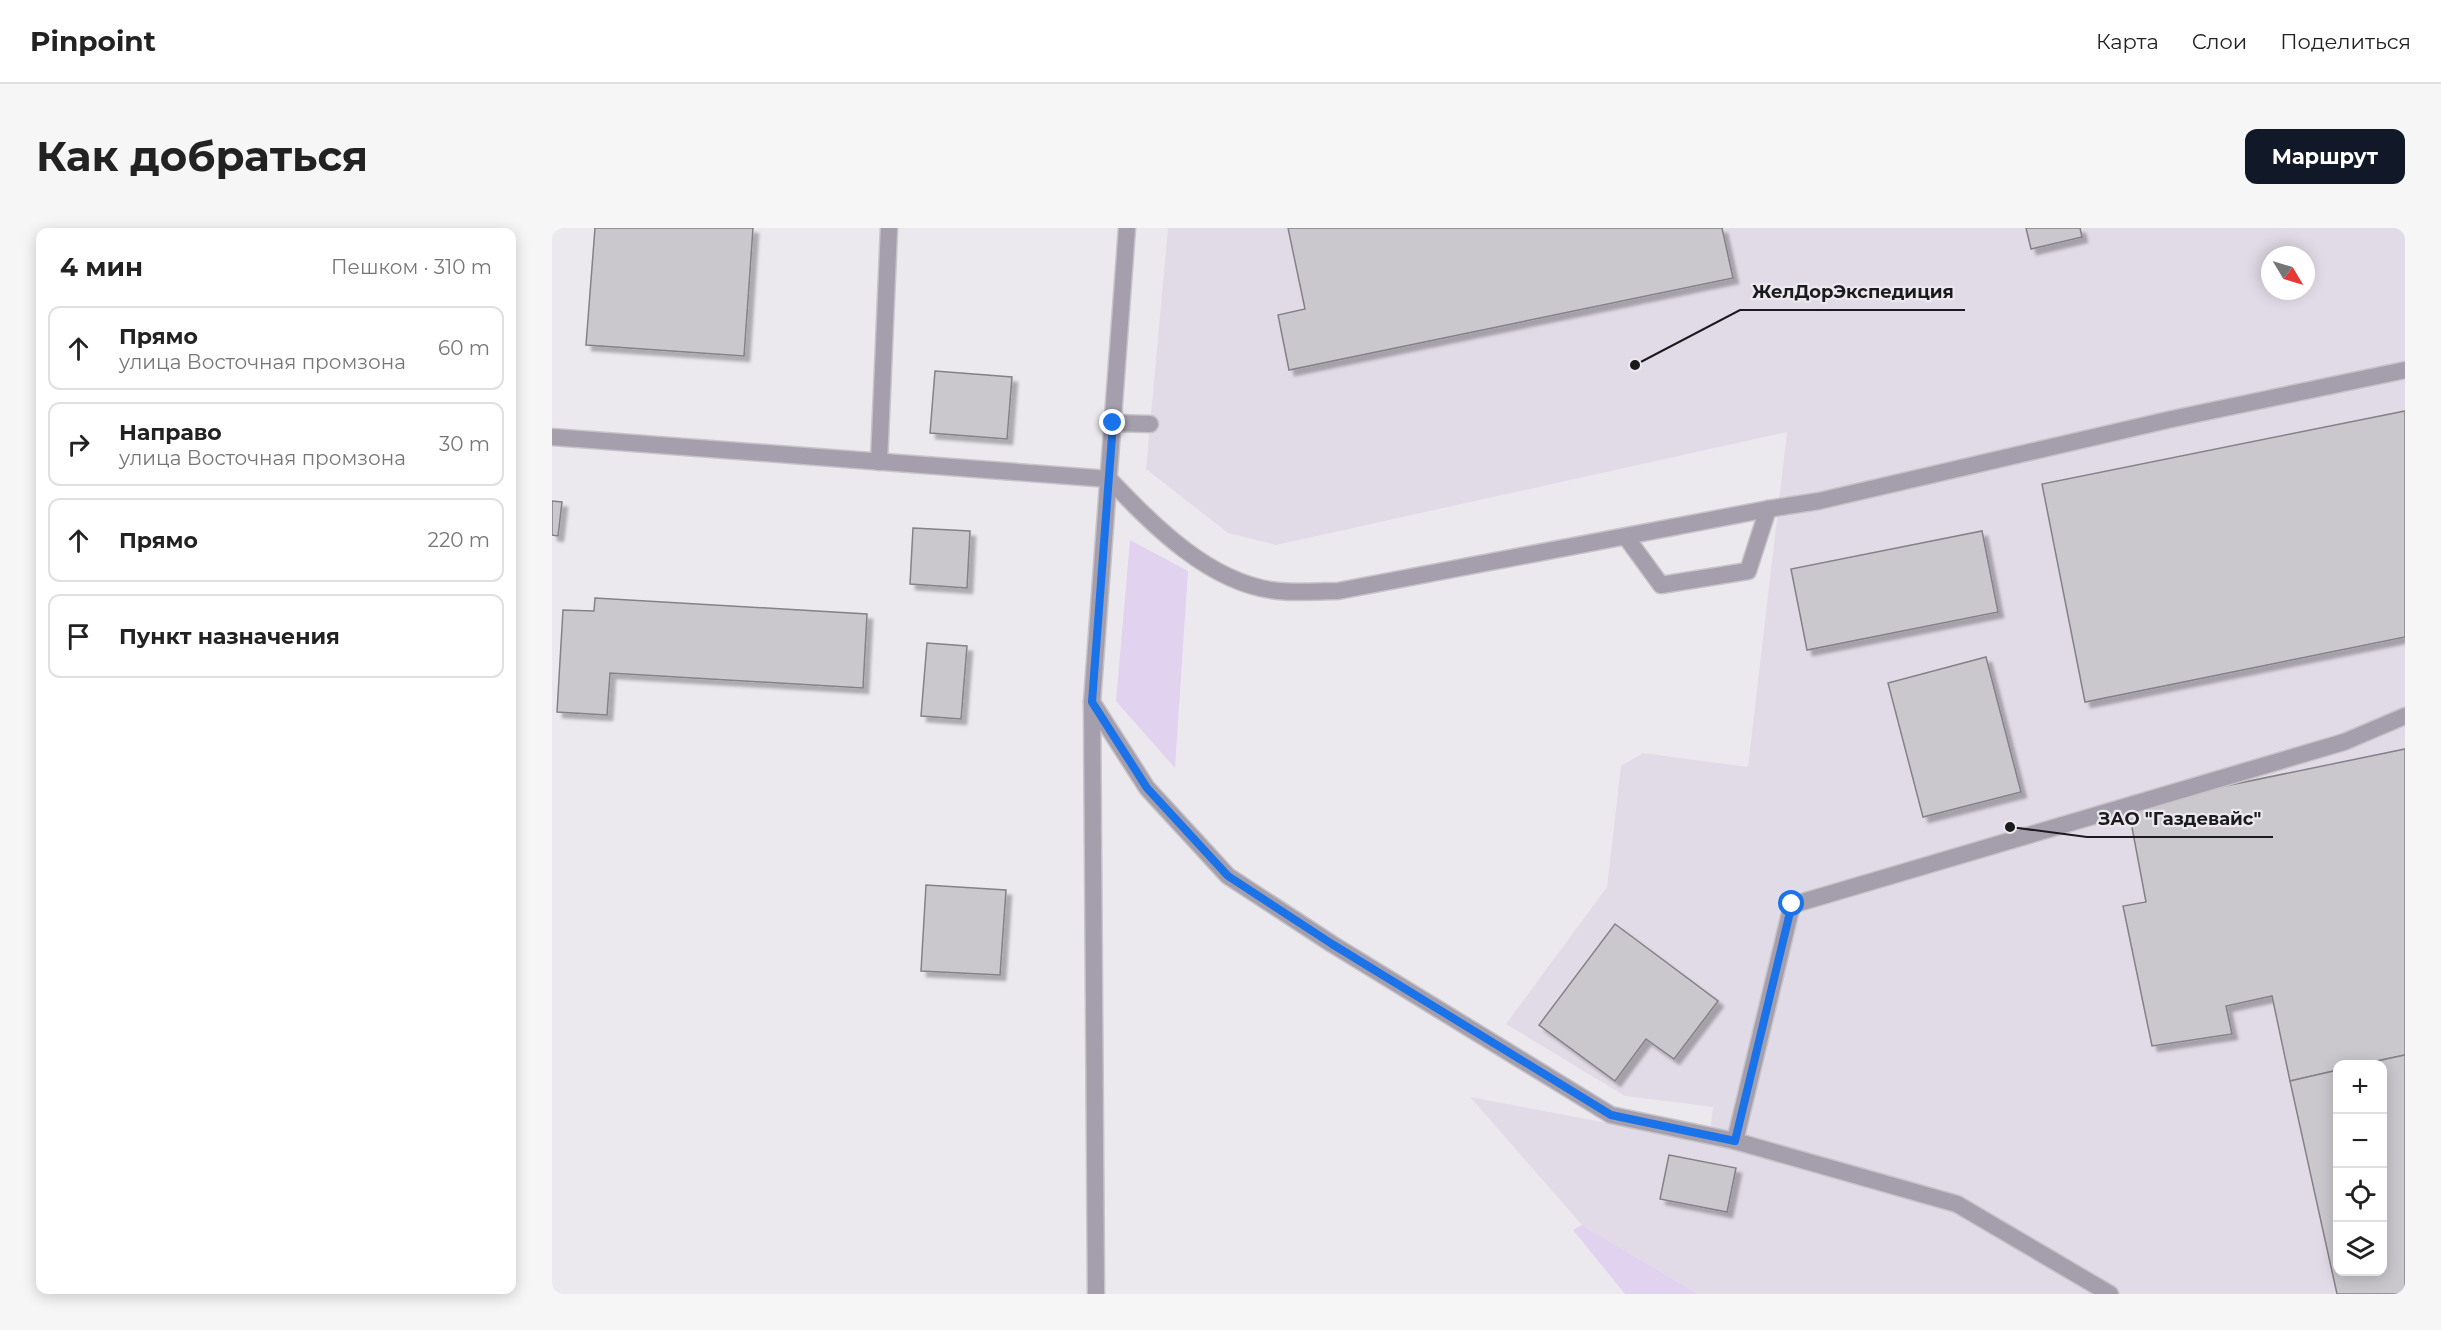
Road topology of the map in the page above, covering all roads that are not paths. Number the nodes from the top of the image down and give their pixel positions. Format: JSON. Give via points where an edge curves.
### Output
{"nodes":[{"id":1,"x":889,"y":228,"type":"edge"},
{"id":2,"x":1127,"y":228,"type":"edge"},
{"id":3,"x":2405,"y":370,"type":"edge"},
{"id":4,"x":1113,"y":423,"type":"junction"},
{"id":5,"x":1150,"y":424,"type":"dead end"},
{"id":6,"x":552,"y":437,"type":"edge"},
{"id":7,"x":879,"y":462,"type":"junction"},
{"id":8,"x":1108,"y":479,"type":"junction"},
{"id":9,"x":1768,"y":509,"type":"junction"},
{"id":10,"x":1626,"y":537,"type":"junction"},
{"id":11,"x":1092,"y":702,"type":"junction"},
{"id":12,"x":2405,"y":716,"type":"edge"},
{"id":13,"x":1735,"y":1141,"type":"junction"},
{"id":14,"x":1096,"y":1294,"type":"edge"},
{"id":15,"x":2110,"y":1294,"type":"edge"}],
"edges":[{"from":1,"to":7,"type":"street"},
{"from":2,"to":4,"type":"street"},
{"from":3,"to":9,"type":"street","via":[[2172,419],[1819,501]]},
{"from":4,"to":5,"type":"street"},
{"from":4,"to":8,"type":"street"},
{"from":6,"to":7,"type":"street"},
{"from":7,"to":8,"type":"street"},
{"from":8,"to":10,"type":"street","via":[[1141,513],[1192,555],[1233,579],[1278,591],[1338,591]]},
{"from":8,"to":11,"type":"street"},
{"from":9,"to":10,"type":"street"},
{"from":9,"to":10,"type":"street","via":[[1748,571],[1660,585]]},
{"from":11,"to":13,"type":"street","via":[[1147,788],[1228,876],[1611,1115]]},
{"from":11,"to":14,"type":"street"},
{"from":12,"to":13,"type":"street","via":[[2344,742],[1792,904]]},
{"from":13,"to":15,"type":"street","via":[[1957,1204]]}]}
